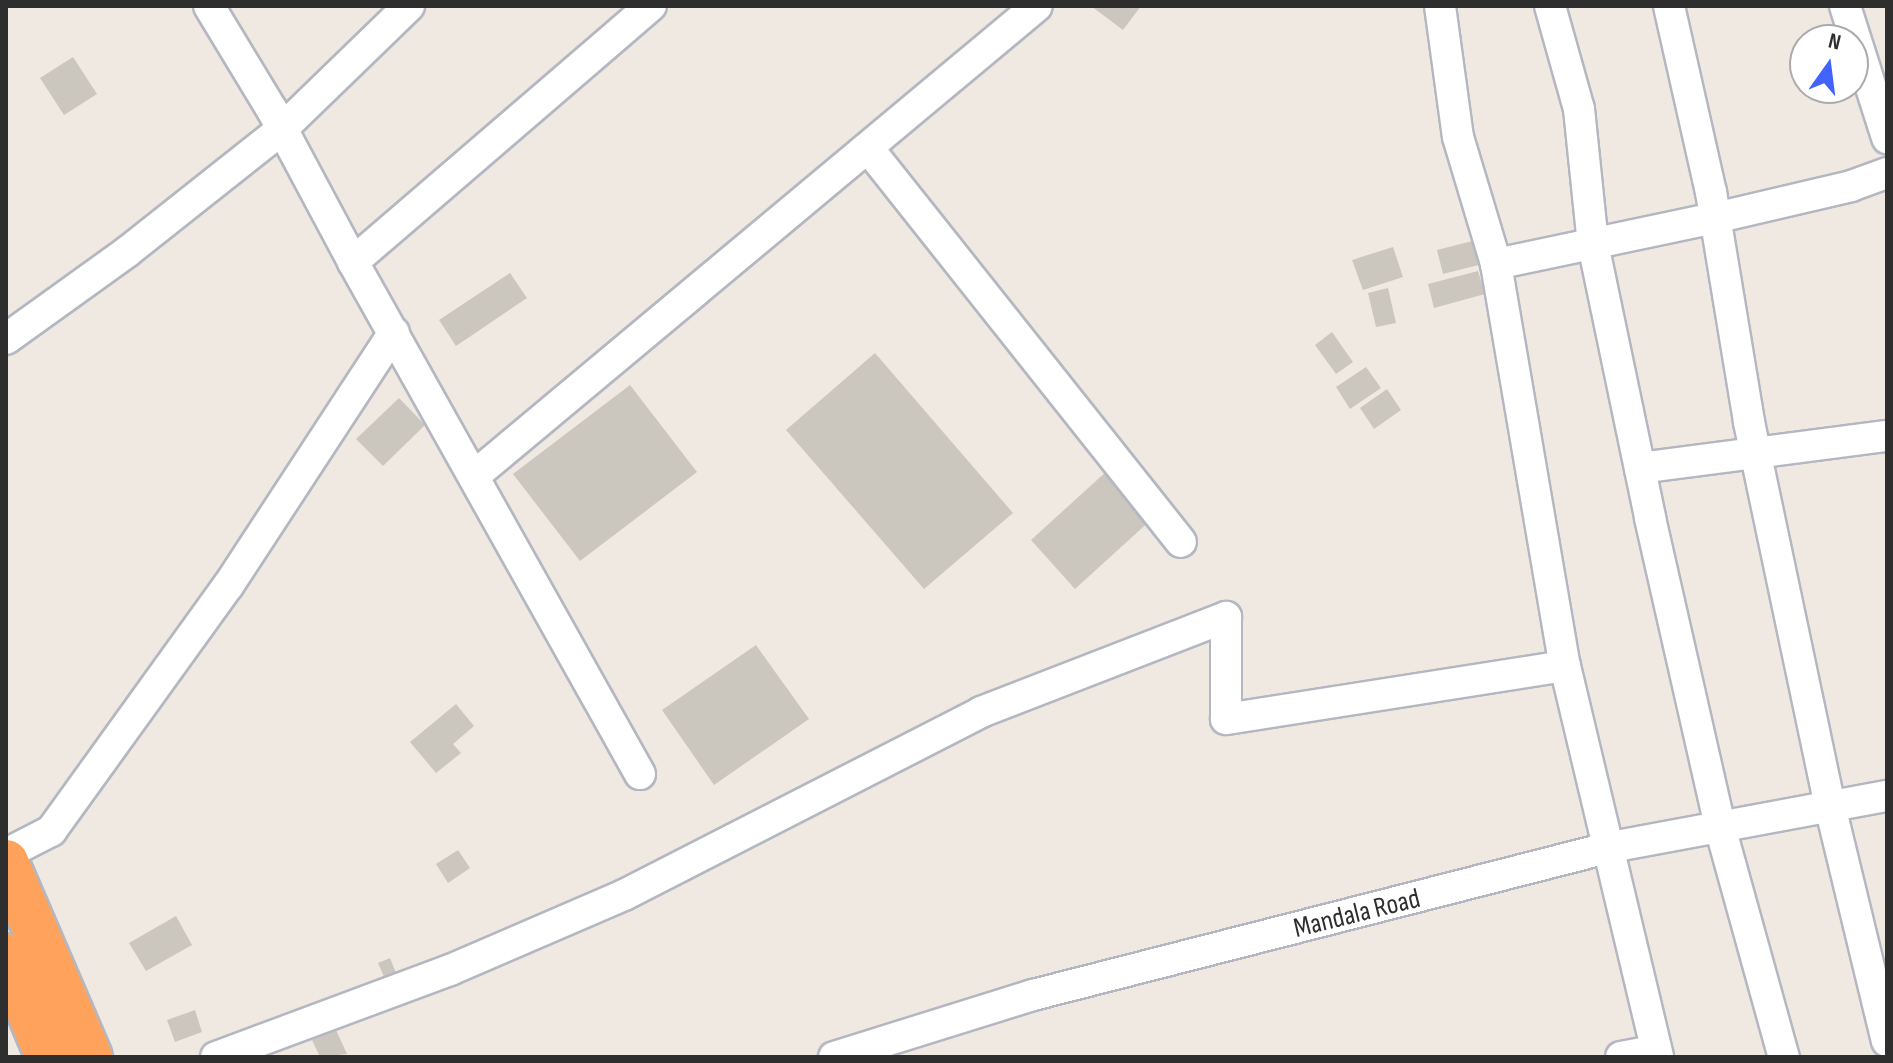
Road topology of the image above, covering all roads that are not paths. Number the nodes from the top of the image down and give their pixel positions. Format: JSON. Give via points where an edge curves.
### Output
{"nodes":[{"id":1,"x":209,"y":6,"type":"edge"},
{"id":2,"x":409,"y":6,"type":"edge"},
{"id":3,"x":651,"y":6,"type":"edge"},
{"id":4,"x":1037,"y":6,"type":"edge"},
{"id":5,"x":1440,"y":6,"type":"edge"},
{"id":6,"x":1550,"y":6,"type":"edge"},
{"id":7,"x":1669,"y":6,"type":"edge"},
{"id":8,"x":1845,"y":6,"type":"edge"},
{"id":9,"x":277,"y":119,"type":"junction"},
{"id":10,"x":1887,"y":138,"type":"edge"},
{"id":11,"x":868,"y":148,"type":"junction"},
{"id":12,"x":1887,"y":173,"type":"edge"},
{"id":13,"x":1715,"y":218,"type":"junction"},
{"id":14,"x":1593,"y":244,"type":"junction"},
{"id":15,"x":353,"y":262,"type":"junction"},
{"id":16,"x":1496,"y":264,"type":"junction"},
{"id":17,"x":394,"y":332,"type":"junction"},
{"id":18,"x":6,"y":339,"type":"edge"},
{"id":19,"x":1887,"y":436,"type":"edge"},
{"id":20,"x":1756,"y":454,"type":"junction"},
{"id":21,"x":1640,"y":468,"type":"junction"},
{"id":22,"x":474,"y":476,"type":"junction"},
{"id":23,"x":1181,"y":542,"type":"dead end"},
{"id":24,"x":1565,"y":666,"type":"junction"},
{"id":25,"x":640,"y":774,"type":"dead end"},
{"id":26,"x":1887,"y":796,"type":"edge"},
{"id":27,"x":1830,"y":806,"type":"junction"},
{"id":28,"x":1720,"y":827,"type":"junction"},
{"id":29,"x":1611,"y":847,"type":"junction"},
{"id":30,"x":6,"y":854,"type":"edge"},
{"id":31,"x":6,"y":862,"type":"edge"},
{"id":32,"x":6,"y":956,"type":"edge"},
{"id":33,"x":1887,"y":1041,"type":"edge"},
{"id":34,"x":1657,"y":1054,"type":"edge"},
{"id":35,"x":48,"y":1057,"type":"edge"},
{"id":36,"x":90,"y":1057,"type":"edge"},
{"id":37,"x":216,"y":1057,"type":"edge"},
{"id":38,"x":834,"y":1057,"type":"edge"},
{"id":39,"x":1621,"y":1057,"type":"edge"},
{"id":40,"x":1784,"y":1057,"type":"edge"}],
"edges":[{"from":1,"to":9,"type":"street"},
{"from":2,"to":9,"type":"street"},
{"from":3,"to":15,"type":"street"},
{"from":4,"to":11,"type":"street"},
{"from":5,"to":16,"type":"street","via":[[1458,137]]},
{"from":6,"to":14,"type":"street","via":[[1579,109]]},
{"from":7,"to":13,"type":"street"},
{"from":8,"to":10,"type":"street"},
{"from":9,"to":15,"type":"street"},
{"from":9,"to":18,"type":"street","via":[[127,252]]},
{"from":11,"to":22,"type":"street"},
{"from":11,"to":23,"type":"street"},
{"from":12,"to":13,"type":"street"},
{"from":13,"to":14,"type":"street"},
{"from":13,"to":20,"type":"street"},
{"from":14,"to":16,"type":"street"},
{"from":14,"to":21,"type":"street"},
{"from":15,"to":17,"type":"street"},
{"from":16,"to":24,"type":"street"},
{"from":17,"to":22,"type":"street"},
{"from":17,"to":30,"type":"street","via":[[228,586],[51,831]]},
{"from":19,"to":20,"type":"street"},
{"from":20,"to":21,"type":"street"},
{"from":20,"to":27,"type":"street"},
{"from":21,"to":28,"type":"street"},
{"from":22,"to":25,"type":"street"},
{"from":24,"to":29,"type":"street"},
{"from":24,"to":37,"type":"street","via":[[1226,719],[1226,617],[981,712],[624,895],[450,970]]},
{"from":26,"to":27,"type":"street","name":"Mandala Road"},
{"from":27,"to":28,"type":"street","name":"Mandala Road"},
{"from":27,"to":33,"type":"street"},
{"from":28,"to":29,"type":"street","name":"Mandala Road"},
{"from":28,"to":40,"type":"street"},
{"from":29,"to":34,"type":"street"},
{"from":29,"to":38,"type":"street","name":"Mandala Road","via":[[1033,995]]},
{"from":31,"to":36,"type":"highway"},
{"from":32,"to":35,"type":"highway"},
{"from":34,"to":39,"type":"street"}]}
